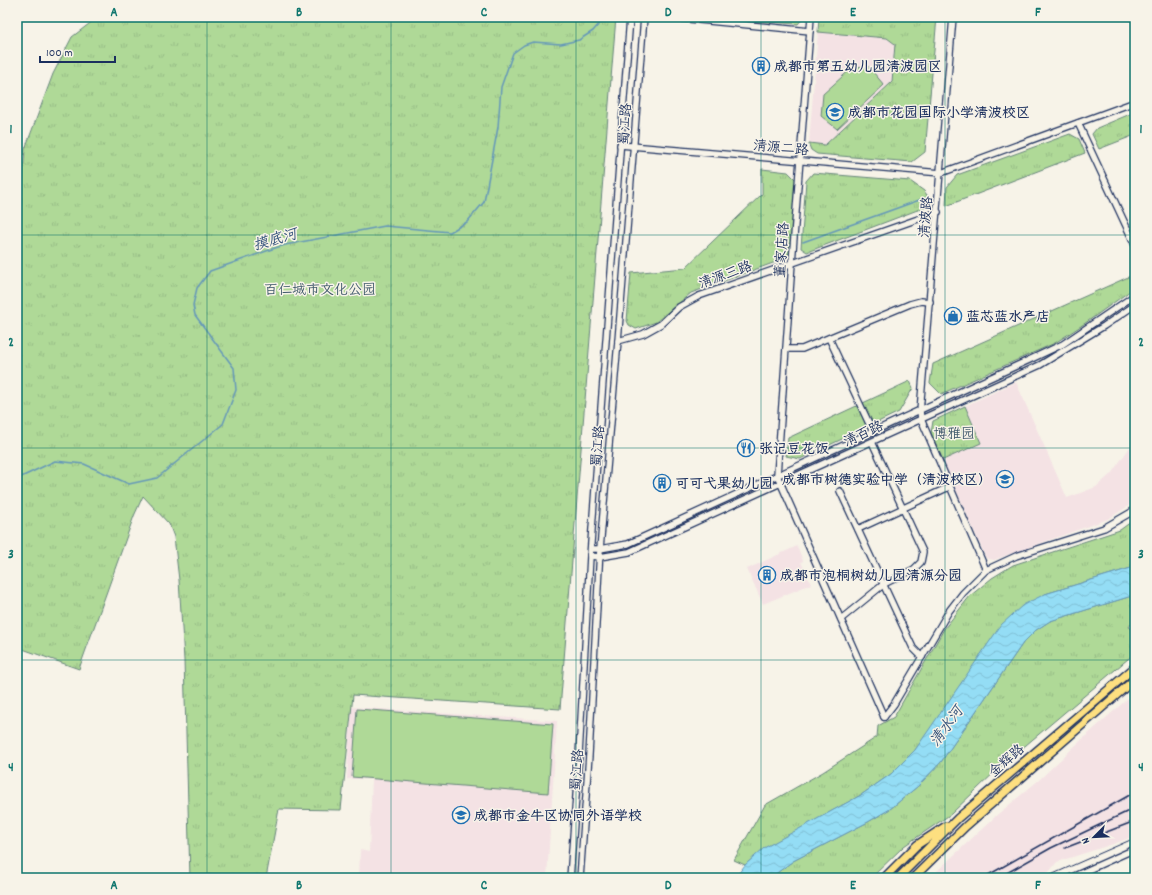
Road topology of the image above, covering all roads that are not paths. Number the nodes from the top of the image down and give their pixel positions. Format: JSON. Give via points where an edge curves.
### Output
{"nodes":[{"id":1,"x":630,"y":17,"type":"edge"},
{"id":2,"x":644,"y":17,"type":"edge"},
{"id":3,"x":668,"y":17,"type":"edge"},
{"id":4,"x":811,"y":17,"type":"edge"},
{"id":5,"x":953,"y":17,"type":"edge"},
{"id":6,"x":810,"y":31,"type":"junction"},
{"id":7,"x":1135,"y":102,"type":"edge"},
{"id":8,"x":1078,"y":123,"type":"junction"},
{"id":9,"x":620,"y":145,"type":"junction"},
{"id":10,"x":634,"y":146,"type":"junction"},
{"id":11,"x":800,"y":161,"type":"junction"},
{"id":12,"x":941,"y":173,"type":"junction"},
{"id":13,"x":938,"y":212,"type":"junction"},
{"id":14,"x":1135,"y":245,"type":"edge"},
{"id":15,"x":792,"y":263,"type":"junction"},
{"id":16,"x":1135,"y":295,"type":"edge"},
{"id":17,"x":930,"y":302,"type":"junction"},
{"id":18,"x":1135,"y":305,"type":"edge"},
{"id":19,"x":829,"y":338,"type":"junction"},
{"id":20,"x":618,"y":341,"type":"junction"},
{"id":21,"x":786,"y":349,"type":"junction"},
{"id":22,"x":920,"y":411,"type":"junction"},
{"id":23,"x":921,"y":419,"type":"junction"},
{"id":24,"x":873,"y":432,"type":"junction"},
{"id":25,"x":872,"y":442,"type":"junction"},
{"id":26,"x":777,"y":475,"type":"junction"},
{"id":27,"x":781,"y":483,"type":"junction"},
{"id":28,"x":949,"y":487,"type":"junction"},
{"id":29,"x":840,"y":491,"type":"dead end"},
{"id":30,"x":903,"y":509,"type":"junction"},
{"id":31,"x":1135,"y":509,"type":"edge"},
{"id":32,"x":858,"y":529,"type":"junction"},
{"id":33,"x":591,"y":549,"type":"junction"},
{"id":34,"x":600,"y":549,"type":"junction"},
{"id":35,"x":590,"y":556,"type":"junction"},
{"id":36,"x":600,"y":557,"type":"junction"},
{"id":37,"x":986,"y":570,"type":"junction"},
{"id":38,"x":884,"y":584,"type":"junction"},
{"id":39,"x":841,"y":619,"type":"junction"},
{"id":40,"x":922,"y":657,"type":"junction"},
{"id":41,"x":1135,"y":667,"type":"edge"},
{"id":42,"x":1135,"y":679,"type":"edge"},
{"id":43,"x":958,"y":818,"type":"junction"},
{"id":44,"x":1135,"y":849,"type":"edge"},
{"id":45,"x":570,"y":878,"type":"edge"},
{"id":46,"x":580,"y":878,"type":"edge"},
{"id":47,"x":884,"y":878,"type":"edge"},
{"id":48,"x":898,"y":878,"type":"edge"},
{"id":49,"x":913,"y":878,"type":"edge"},
{"id":50,"x":1070,"y":878,"type":"edge"}],
"edges":[{"from":1,"to":9,"type":"street","name":"蜀江路"},
{"from":2,"to":10,"type":"street","name":"蜀江路"},
{"from":3,"to":6,"type":"street"},
{"from":4,"to":6,"type":"street","name":"董家店路"},
{"from":5,"to":12,"type":"street","name":"清波路"},
{"from":6,"to":11,"type":"street","name":"董家店路"},
{"from":7,"to":8,"type":"street"},
{"from":8,"to":12,"type":"street"},
{"from":8,"to":14,"type":"street"},
{"from":9,"to":10,"type":"street","name":"清源二路"},
{"from":9,"to":33,"type":"street","name":"蜀江路"},
{"from":10,"to":11,"type":"street","name":"清源二路"},
{"from":10,"to":20,"type":"street","name":"蜀江路"},
{"from":11,"to":12,"type":"street","name":"清源二路"},
{"from":11,"to":15,"type":"street","name":"董家店路"},
{"from":12,"to":13,"type":"street","name":"清波路"},
{"from":13,"to":15,"type":"street","name":"清源三路"},
{"from":13,"to":17,"type":"street","name":"清波路"},
{"from":15,"to":20,"type":"street","name":"清源三路","via":[[699,296],[680,307],[661,324],[643,334]]},
{"from":15,"to":21,"type":"street","name":"董家店路"},
{"from":16,"to":22,"type":"street","name":"清百路","via":[[1063,344]]},
{"from":17,"to":19,"type":"street","via":[[910,304]]},
{"from":17,"to":22,"type":"street","name":"清波路"},
{"from":18,"to":23,"type":"street","name":"清百路","via":[[1040,365]]},
{"from":19,"to":21,"type":"street","via":[[802,349]]},
{"from":19,"to":24,"type":"street"},
{"from":20,"to":34,"type":"street","name":"蜀江路"},
{"from":21,"to":26,"type":"street","name":"董家店路"},
{"from":22,"to":23,"type":"street","name":"清波路"},
{"from":22,"to":24,"type":"street","name":"清百路"},
{"from":23,"to":25,"type":"street","name":"清百路"},
{"from":23,"to":28,"type":"street","name":"清波路"},
{"from":24,"to":26,"type":"street","name":"清百路"},
{"from":25,"to":27,"type":"street","name":"清百路"},
{"from":25,"to":30,"type":"street"},
{"from":26,"to":27,"type":"street"},
{"from":26,"to":34,"type":"street","name":"清百路","via":[[628,544]]},
{"from":27,"to":36,"type":"street","name":"清百路","via":[[629,552]]},
{"from":27,"to":39,"type":"street"},
{"from":28,"to":30,"type":"street"},
{"from":28,"to":37,"type":"street","name":"清波路"},
{"from":29,"to":32,"type":"street"},
{"from":30,"to":32,"type":"street"},
{"from":30,"to":38,"type":"street","via":[[923,552],[921,562],[914,569]]},
{"from":31,"to":37,"type":"street","via":[[1104,528],[1016,556]]},
{"from":32,"to":38,"type":"street"},
{"from":33,"to":34,"type":"street","name":"清百路"},
{"from":33,"to":35,"type":"street","name":"蜀江路"},
{"from":34,"to":36,"type":"street","name":"蜀江路"},
{"from":35,"to":36,"type":"street","name":"清百路"},
{"from":35,"to":45,"type":"street","name":"蜀江路"},
{"from":36,"to":46,"type":"street","name":"蜀江路"},
{"from":37,"to":40,"type":"street","via":[[948,611]]},
{"from":38,"to":39,"type":"street"},
{"from":38,"to":40,"type":"street","via":[[914,648]]},
{"from":39,"to":40,"type":"street","via":[[884,717]]},
{"from":41,"to":43,"type":"main road","name":"金辉路"},
{"from":42,"to":49,"type":"main road","name":"金辉路","via":[[966,826]]},
{"from":43,"to":47,"type":"main road","via":[[917,845]]},
{"from":43,"to":48,"type":"main road","name":"金辉路"},
{"from":44,"to":50,"type":"street"}]}
